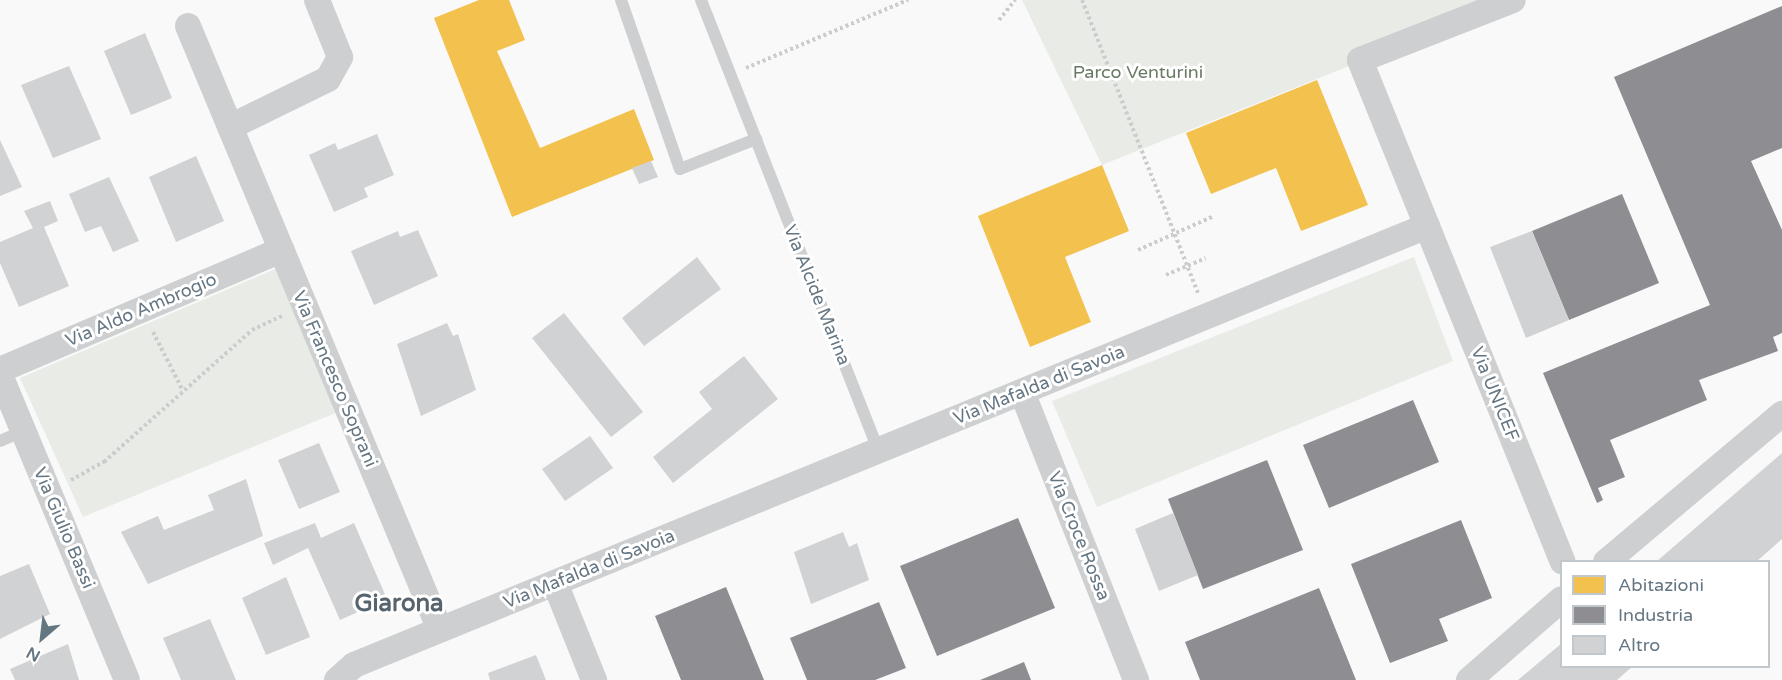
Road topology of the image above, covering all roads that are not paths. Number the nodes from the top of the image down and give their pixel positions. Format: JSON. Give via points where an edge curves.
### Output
{"nodes":[{"id":1,"x":317,"y":0,"type":"edge"},
{"id":2,"x":621,"y":0,"type":"edge"},
{"id":3,"x":701,"y":0,"type":"edge"},
{"id":4,"x":1513,"y":0,"type":"edge"},
{"id":5,"x":188,"y":26,"type":"dead end"},
{"id":6,"x":230,"y":127,"type":"junction"},
{"id":7,"x":756,"y":139,"type":"junction"},
{"id":8,"x":1427,"y":226,"type":"junction"},
{"id":9,"x":281,"y":250,"type":"junction"},
{"id":10,"x":0,"y":370,"type":"edge"},
{"id":11,"x":0,"y":375,"type":"edge"},
{"id":12,"x":1022,"y":392,"type":"junction"},
{"id":13,"x":1782,"y":414,"type":"edge"},
{"id":14,"x":23,"y":431,"type":"junction"},
{"id":15,"x":0,"y":441,"type":"edge"},
{"id":16,"x":879,"y":451,"type":"junction"},
{"id":17,"x":1563,"y":560,"type":"edge"},
{"id":18,"x":1607,"y":560,"type":"edge"},
{"id":19,"x":555,"y":583,"type":"junction"},
{"id":20,"x":1560,"y":601,"type":"edge"},
{"id":21,"x":440,"y":630,"type":"junction"},
{"id":22,"x":127,"y":680,"type":"edge"},
{"id":23,"x":337,"y":680,"type":"edge"},
{"id":24,"x":594,"y":680,"type":"edge"},
{"id":25,"x":1136,"y":680,"type":"edge"},
{"id":26,"x":1469,"y":680,"type":"edge"}],
"edges":[{"from":1,"to":6,"type":"street","via":[[340,57],[328,79]]},
{"from":2,"to":7,"type":"lane","via":[[680,168]]},
{"from":3,"to":7,"type":"lane","name":"Via Alcide Marina"},
{"from":4,"to":8,"type":"street","via":[[1360,60]]},
{"from":5,"to":6,"type":"street","name":"Via Francesco Soprani"},
{"from":6,"to":9,"type":"street","name":"Via Francesco Soprani"},
{"from":7,"to":16,"type":"lane","name":"Via Alcide Marina"},
{"from":8,"to":12,"type":"street","name":"Via Mafalda di Savoia"},
{"from":8,"to":17,"type":"street","name":"Via UNICEF"},
{"from":9,"to":10,"type":"street","name":"Via Aldo Ambrogio"},
{"from":9,"to":21,"type":"street","name":"Via Francesco Soprani"},
{"from":11,"to":14,"type":"street","name":"Via Giulio Bassi"},
{"from":12,"to":16,"type":"street","name":"Via Mafalda di Savoia"},
{"from":12,"to":25,"type":"street","name":"Via Croce Rossa"},
{"from":13,"to":18,"type":"street"},
{"from":14,"to":15,"type":"lane"},
{"from":14,"to":22,"type":"street","name":"Via Giulio Bassi"},
{"from":16,"to":19,"type":"street","name":"Via Mafalda di Savoia"},
{"from":19,"to":21,"type":"street","name":"Via Mafalda di Savoia"},
{"from":19,"to":24,"type":"street"},
{"from":20,"to":26,"type":"street"},
{"from":21,"to":23,"type":"street","name":"Via Mafalda di Savoia","via":[[354,665]]}]}
